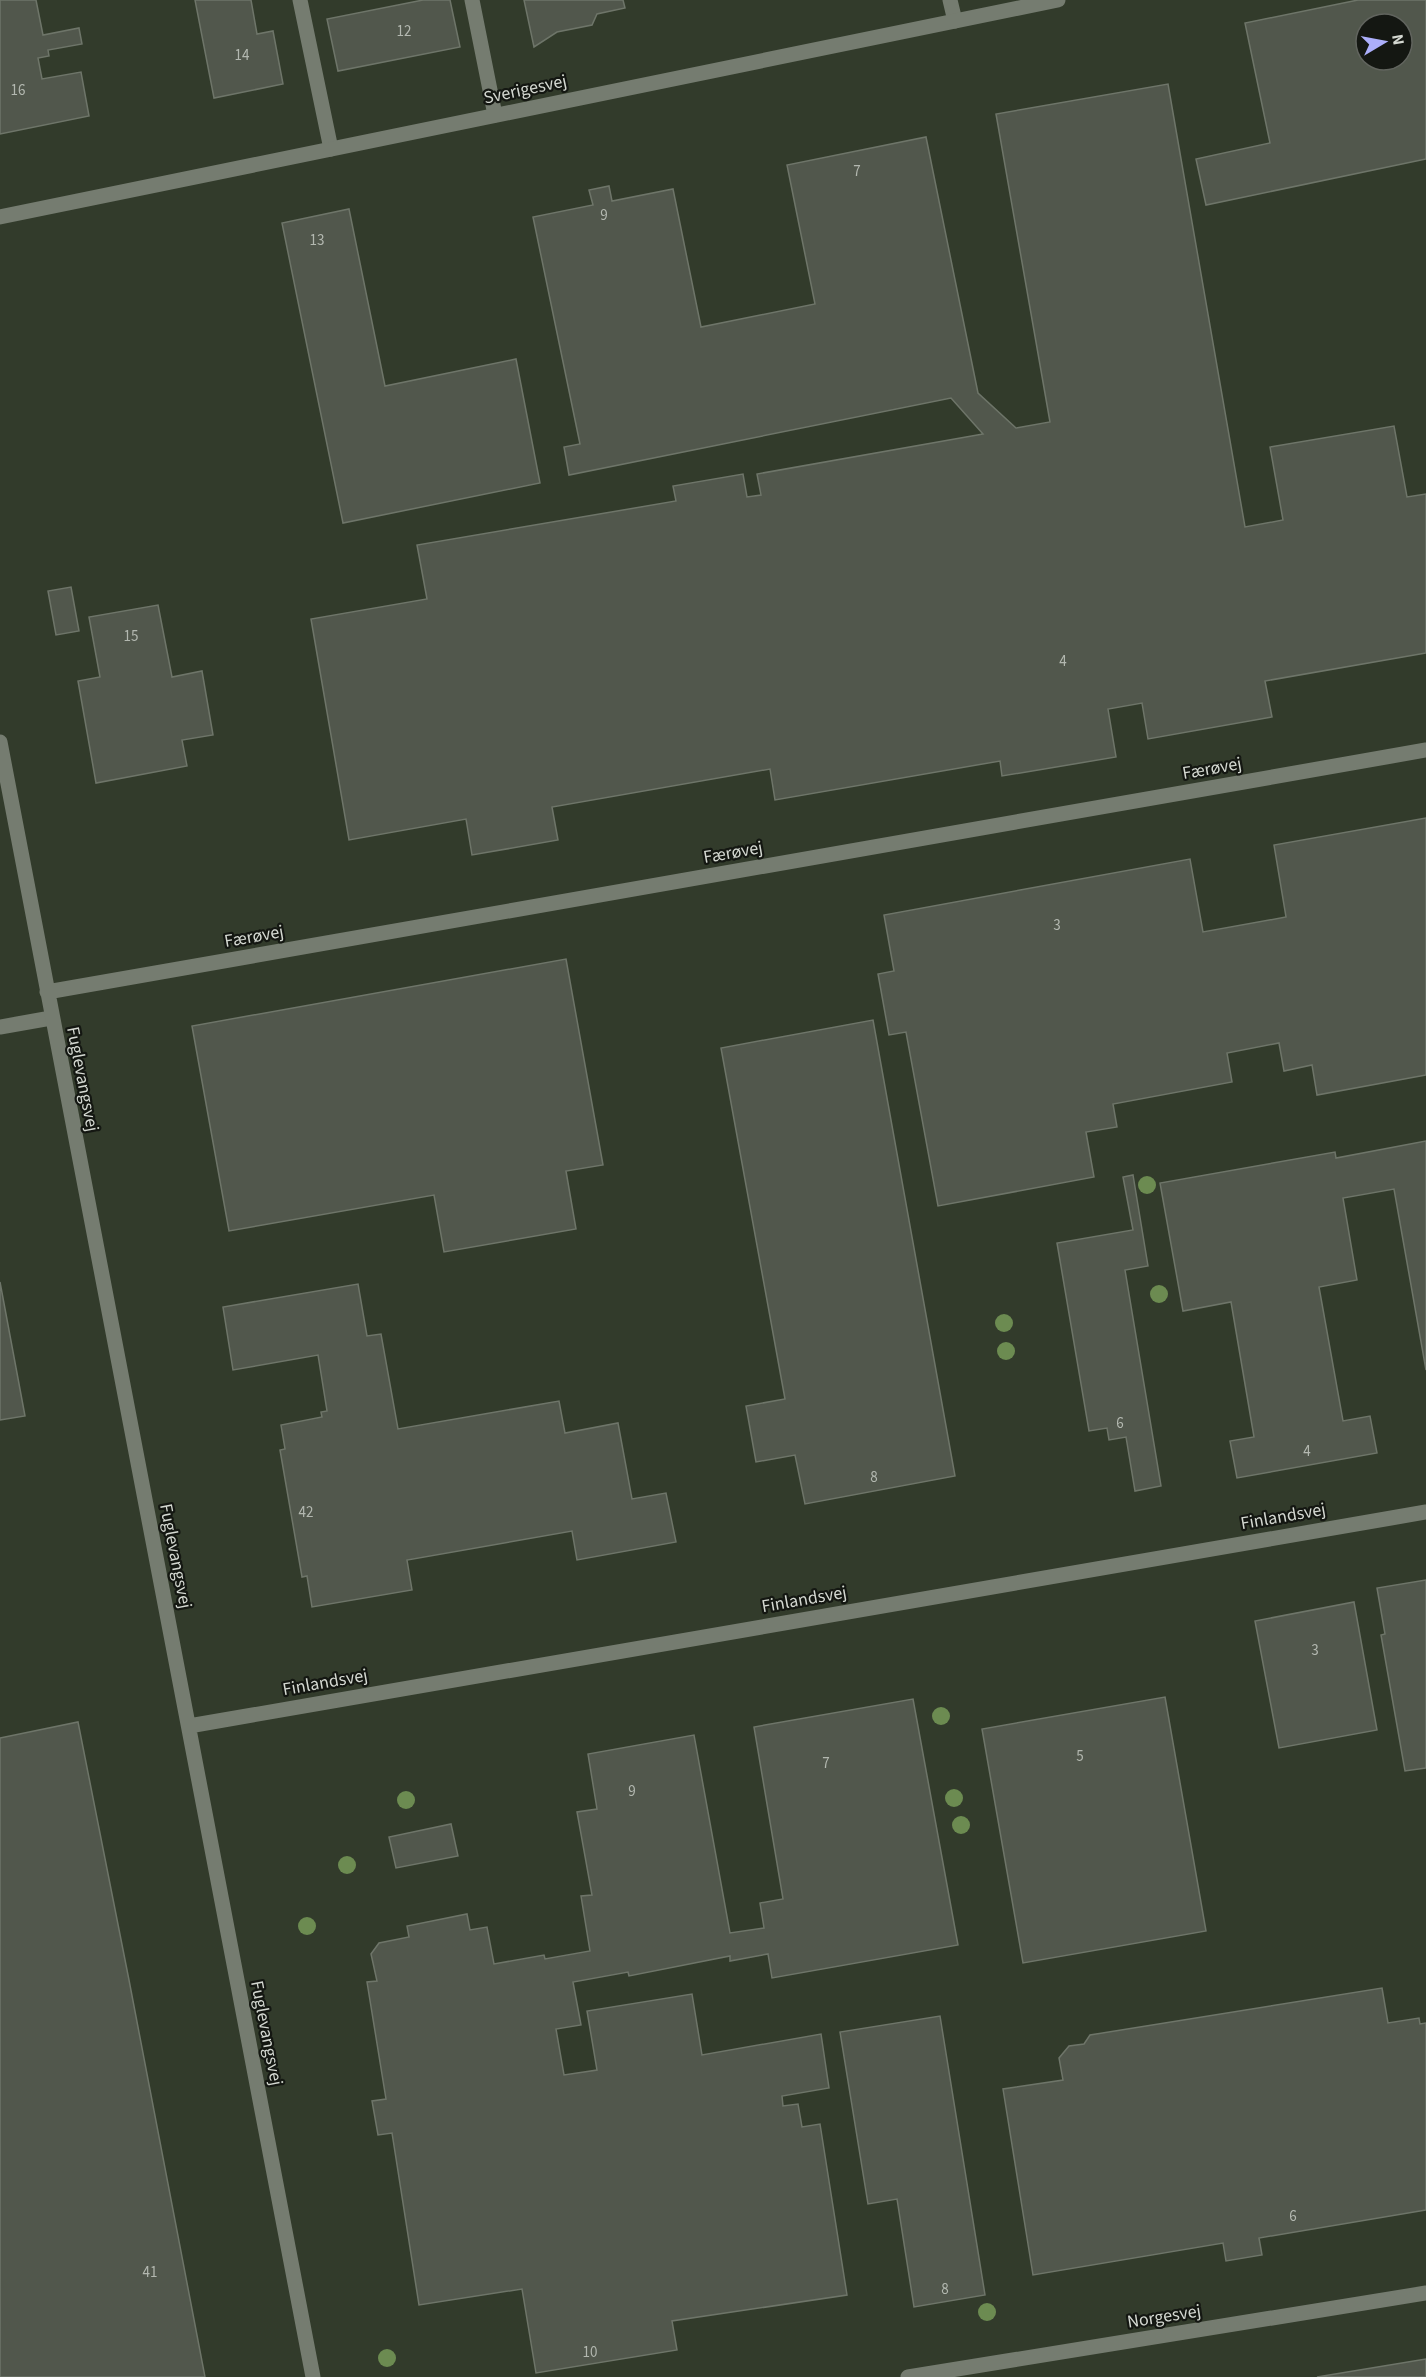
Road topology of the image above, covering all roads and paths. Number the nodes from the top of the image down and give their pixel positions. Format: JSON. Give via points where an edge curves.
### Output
{"nodes":[{"id":1,"x":300,"y":0,"type":"edge"},
{"id":2,"x":472,"y":0,"type":"edge"},
{"id":3,"x":950,"y":0,"type":"edge"},
{"id":4,"x":1058,"y":0,"type":"edge"},
{"id":5,"x":955,"y":21,"type":"junction"},
{"id":6,"x":495,"y":115,"type":"junction"},
{"id":7,"x":331,"y":149,"type":"junction"},
{"id":8,"x":0,"y":217,"type":"edge"},
{"id":9,"x":0,"y":744,"type":"edge"},
{"id":10,"x":1426,"y":750,"type":"edge"},
{"id":11,"x":47,"y":992,"type":"junction"},
{"id":12,"x":51,"y":1018,"type":"junction"},
{"id":13,"x":0,"y":1027,"type":"edge"},
{"id":14,"x":1426,"y":1512,"type":"edge"},
{"id":15,"x":189,"y":1726,"type":"junction"},
{"id":16,"x":1426,"y":2293,"type":"edge"},
{"id":17,"x":313,"y":2377,"type":"edge"},
{"id":18,"x":908,"y":2377,"type":"edge"}],
"edges":[{"from":1,"to":7,"type":"street"},
{"from":2,"to":6,"type":"street"},
{"from":3,"to":5,"type":"street"},
{"from":4,"to":5,"type":"street","name":"Sverigesvej"},
{"from":5,"to":6,"type":"street","name":"Sverigesvej"},
{"from":6,"to":7,"type":"street","name":"Sverigesvej"},
{"from":7,"to":8,"type":"street","name":"Sverigesvej"},
{"from":9,"to":11,"type":"street","name":"Fuglevangsvej"},
{"from":10,"to":11,"type":"street","name":"Færøvej"},
{"from":11,"to":12,"type":"street","name":"Fuglevangsvej"},
{"from":12,"to":13,"type":"street"},
{"from":12,"to":15,"type":"street","name":"Fuglevangsvej"},
{"from":14,"to":15,"type":"street","name":"Finlandsvej"},
{"from":15,"to":17,"type":"street","name":"Fuglevangsvej"},
{"from":16,"to":18,"type":"street","name":"Norgesvej"}]}
